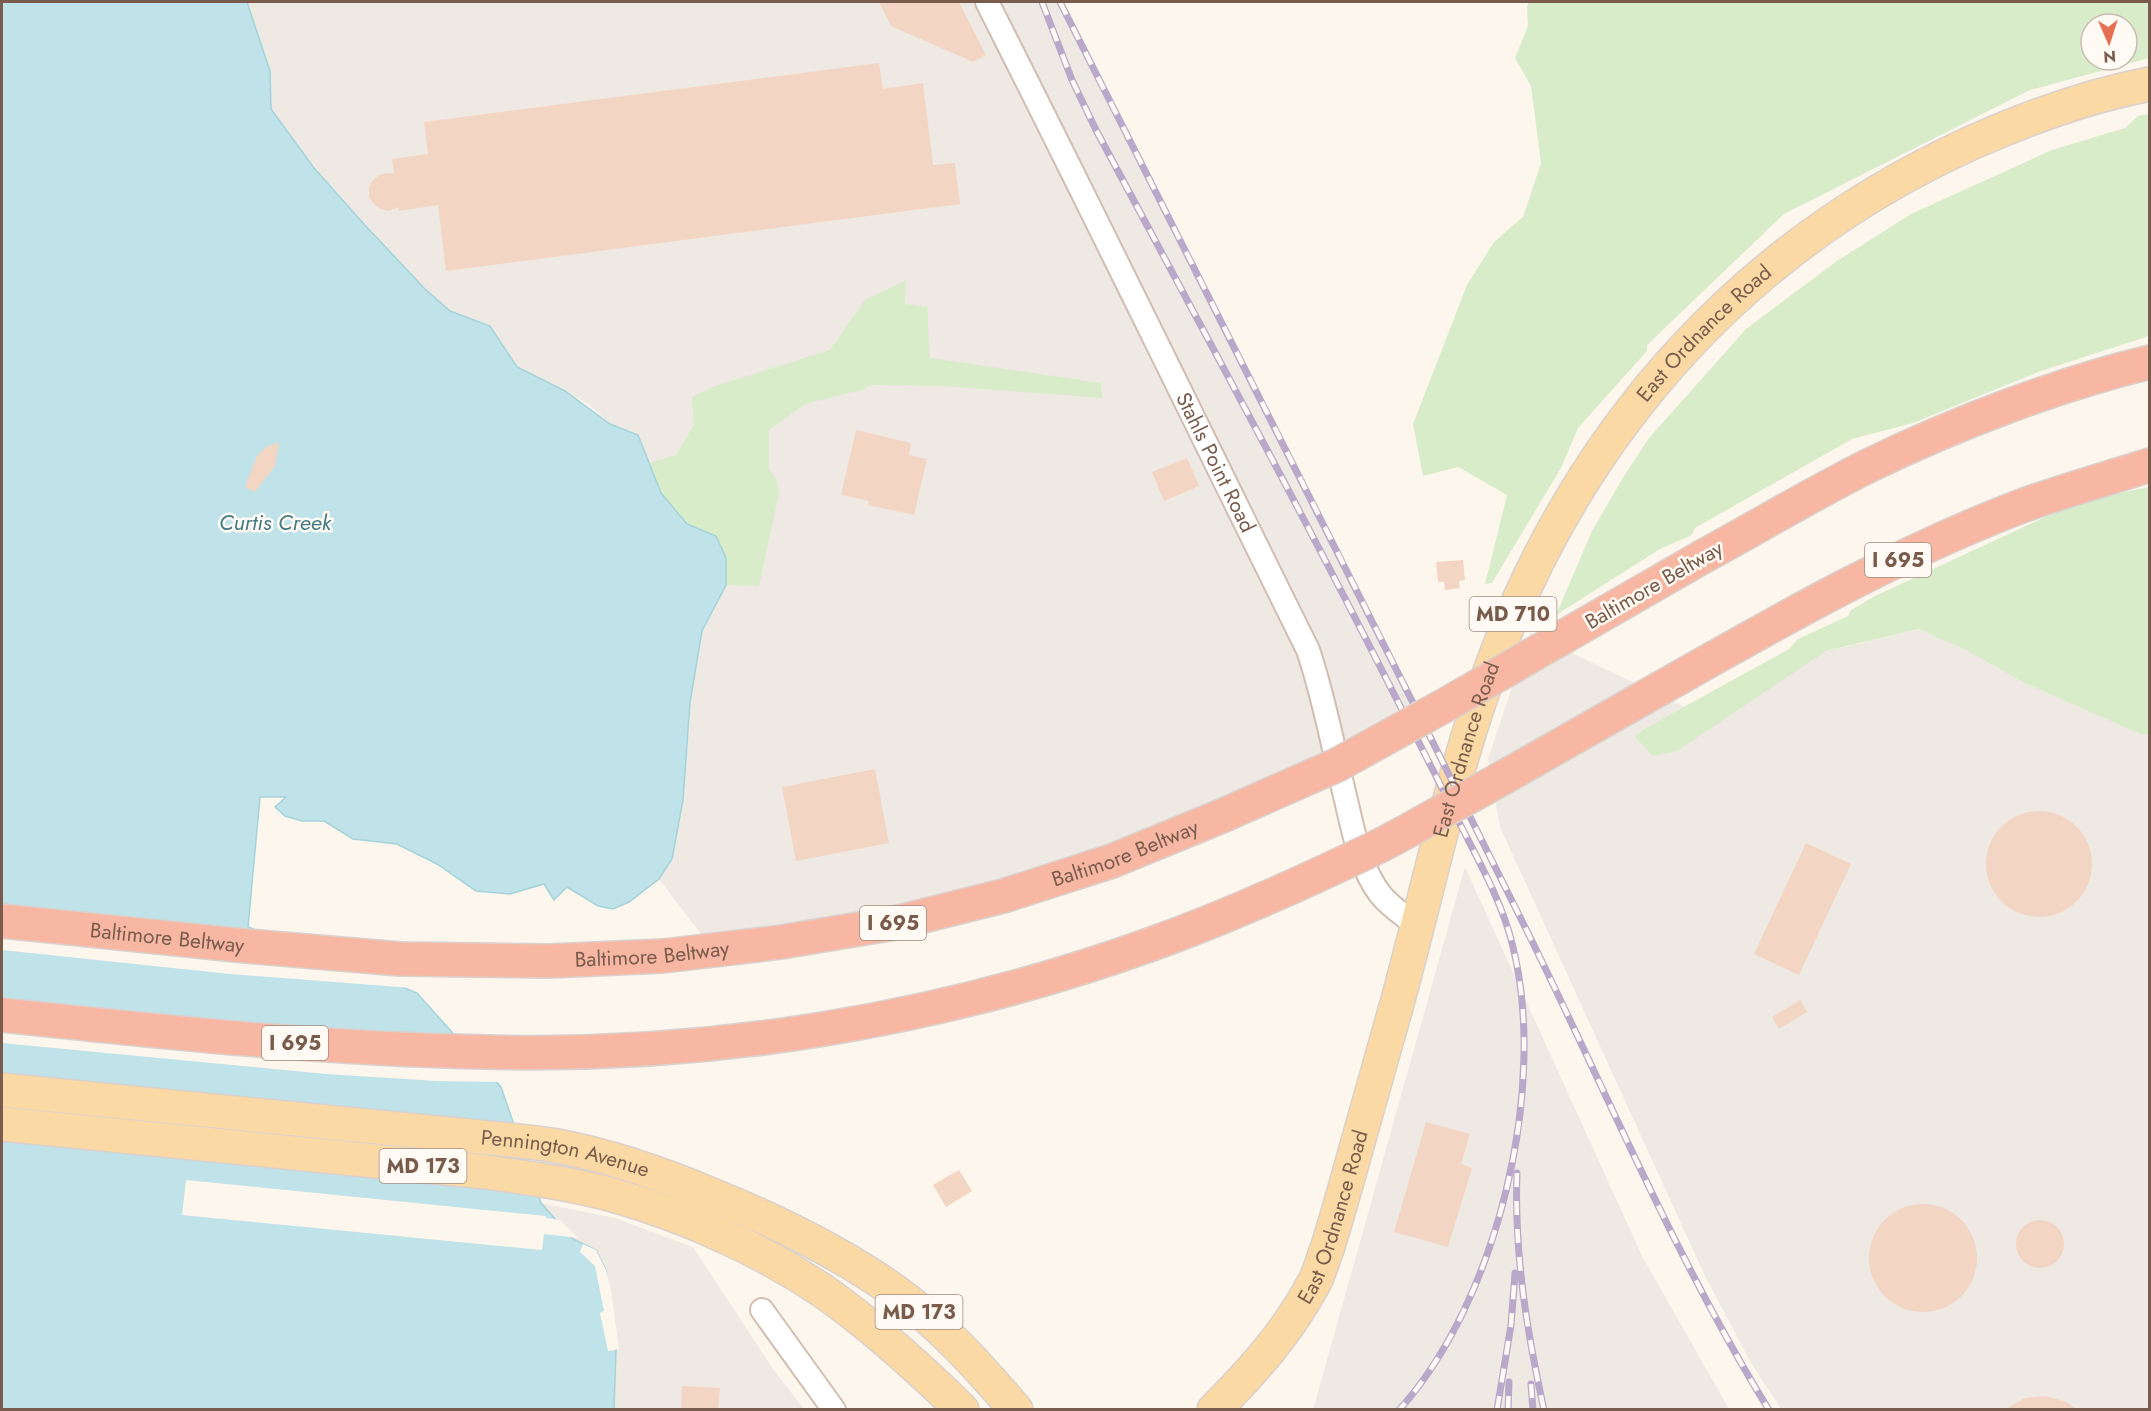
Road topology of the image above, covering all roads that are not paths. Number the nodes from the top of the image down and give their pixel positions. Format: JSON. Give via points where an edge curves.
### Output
{"nodes":[{"id":1,"x":987,"y":2,"type":"edge"},
{"id":2,"x":2150,"y":84,"type":"edge"},
{"id":3,"x":2150,"y":362,"type":"edge"},
{"id":4,"x":2150,"y":465,"type":"edge"},
{"id":5,"x":2,"y":921,"type":"edge"},
{"id":6,"x":1418,"y":926,"type":"junction"},
{"id":7,"x":2,"y":1015,"type":"edge"},
{"id":8,"x":2,"y":1090,"type":"edge"},
{"id":9,"x":2,"y":1124,"type":"edge"},
{"id":10,"x":762,"y":1310,"type":"dead end"},
{"id":11,"x":1006,"y":1397,"type":"edge"},
{"id":12,"x":834,"y":1410,"type":"edge"},
{"id":13,"x":962,"y":1410,"type":"edge"},
{"id":14,"x":1040,"y":1410,"type":"edge"},
{"id":15,"x":1214,"y":1410,"type":"edge"}],
"edges":[{"from":1,"to":6,"type":"street","name":"Stahls Point Road","via":[[1308,650],[1321,687],[1364,867],[1379,893]]},
{"from":2,"to":6,"type":"main road","name":"East Ordnance Road","number":"MD 710","via":[[2019,122],[1922,166],[1832,220],[1758,278],[1684,347],[1621,424],[1570,499],[1532,571],[1484,688]]},
{"from":3,"to":5,"type":"highway","name":"Baltimore Beltway","number":"I 695","bridge":true,"via":[[1978,418],[1868,466],[1336,765],[1112,861],[1004,896],[895,923],[781,942],[663,956],[549,961],[400,959]]},
{"from":4,"to":7,"type":"highway","number":"I 695","bridge":true,"via":[[2020,507],[1907,555],[1780,621],[1374,849],[1254,904],[1146,946],[1032,983],[916,1012],[794,1034],[682,1047],[558,1054],[242,1040]]},
{"from":6,"to":15,"type":"main road","name":"East Ordnance Road","number":"MD 710","via":[[1317,1278],[1281,1337]]},
{"from":8,"to":11,"type":"main road","name":"Pennington Avenue","number":"MD 173","via":[[489,1138],[556,1146],[622,1162],[681,1182],[805,1235],[894,1291],[941,1330]]},
{"from":9,"to":13,"type":"main road","name":"Pennington Avenue","number":"MD 173","via":[[486,1172],[616,1196],[747,1247],[822,1291],[907,1358]]},
{"from":10,"to":12,"type":"street"},
{"from":11,"to":14,"type":"main road","name":"Pennington Avenue"}]}
